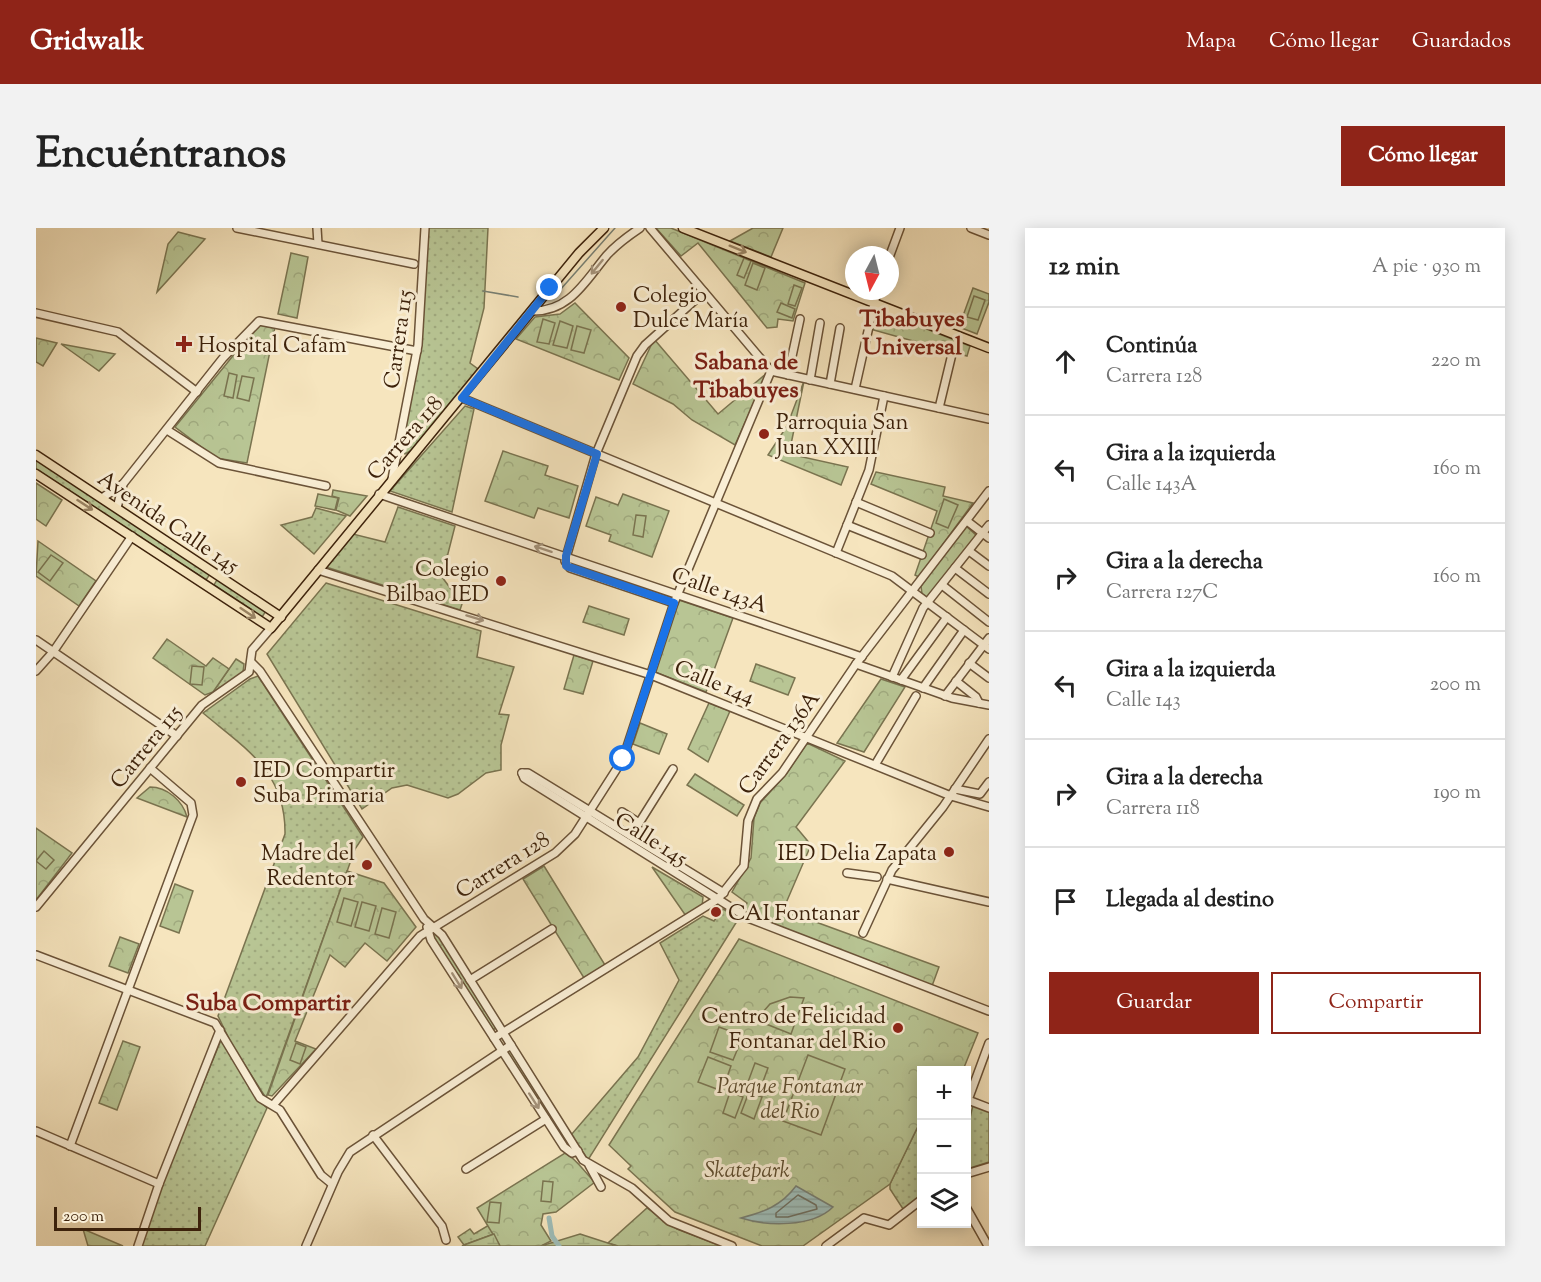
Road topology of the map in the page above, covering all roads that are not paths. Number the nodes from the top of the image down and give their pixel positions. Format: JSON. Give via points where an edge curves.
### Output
{"nodes":[{"id":1,"x":237,"y":228,"type":"edge"},
{"id":2,"x":317,"y":228,"type":"edge"},
{"id":3,"x":425,"y":228,"type":"edge"},
{"id":4,"x":604,"y":228,"type":"edge"},
{"id":5,"x":640,"y":228,"type":"edge"},
{"id":6,"x":650,"y":228,"type":"edge"},
{"id":7,"x":683,"y":228,"type":"edge"},
{"id":8,"x":900,"y":228,"type":"edge"},
{"id":9,"x":971,"y":228,"type":"edge"},
{"id":10,"x":982,"y":230,"type":"edge"},
{"id":11,"x":989,"y":235,"type":"edge"},
{"id":12,"x":318,"y":244,"type":"junction"},
{"id":13,"x":893,"y":246,"type":"edge"},
{"id":14,"x":414,"y":264,"type":"dead end"},
{"id":15,"x":704,"y":292,"type":"junction"},
{"id":16,"x":873,"y":300,"type":"edge"},
{"id":17,"x":872,"y":303,"type":"junction"},
{"id":18,"x":532,"y":311,"type":"junction"},
{"id":19,"x":36,"y":313,"type":"edge"},
{"id":20,"x":800,"y":319,"type":"dead end"},
{"id":21,"x":820,"y":323,"type":"dead end"},
{"id":22,"x":840,"y":328,"type":"dead end"},
{"id":23,"x":989,"y":348,"type":"edge"},
{"id":24,"x":417,"y":351,"type":"junction"},
{"id":25,"x":952,"y":354,"type":"dead end"},
{"id":26,"x":771,"y":371,"type":"junction"},
{"id":27,"x":788,"y":375,"type":"junction"},
{"id":28,"x":810,"y":380,"type":"junction"},
{"id":29,"x":830,"y":384,"type":"junction"},
{"id":30,"x":855,"y":389,"type":"junction"},
{"id":31,"x":197,"y":392,"type":"junction"},
{"id":32,"x":884,"y":396,"type":"junction"},
{"id":33,"x":462,"y":398,"type":"junction"},
{"id":34,"x":939,"y":408,"type":"junction"},
{"id":35,"x":989,"y":420,"type":"edge"},
{"id":36,"x":167,"y":430,"type":"junction"},
{"id":37,"x":397,"y":454,"type":"junction"},
{"id":38,"x":597,"y":454,"type":"junction"},
{"id":39,"x":36,"y":455,"type":"edge"},
{"id":40,"x":409,"y":460,"type":"junction"},
{"id":41,"x":36,"y":474,"type":"edge"},
{"id":42,"x":392,"y":479,"type":"junction"},
{"id":43,"x":123,"y":484,"type":"junction"},
{"id":44,"x":326,"y":486,"type":"dead end"},
{"id":45,"x":989,"y":491,"type":"edge"},
{"id":46,"x":379,"y":494,"type":"junction"},
{"id":47,"x":102,"y":498,"type":"junction"},
{"id":48,"x":856,"y":502,"type":"junction"},
{"id":49,"x":716,"y":504,"type":"junction"},
{"id":50,"x":117,"y":508,"type":"junction"},
{"id":51,"x":967,"y":520,"type":"junction"},
{"id":52,"x":847,"y":525,"type":"junction"},
{"id":53,"x":989,"y":525,"type":"edge"},
{"id":54,"x":930,"y":533,"type":"dead end"},
{"id":55,"x":986,"y":535,"type":"edge"},
{"id":56,"x":132,"y":536,"type":"junction"},
{"id":57,"x":969,"y":551,"type":"junction"},
{"id":58,"x":836,"y":553,"type":"junction"},
{"id":59,"x":922,"y":555,"type":"dead end"},
{"id":60,"x":566,"y":556,"type":"junction"},
{"id":61,"x":989,"y":566,"type":"edge"},
{"id":62,"x":956,"y":568,"type":"junction"},
{"id":63,"x":318,"y":570,"type":"junction"},
{"id":64,"x":215,"y":573,"type":"junction"},
{"id":65,"x":207,"y":585,"type":"junction"},
{"id":66,"x":942,"y":585,"type":"junction"},
{"id":67,"x":914,"y":591,"type":"junction"},
{"id":68,"x":678,"y":594,"type":"junction"},
{"id":69,"x":989,"y":594,"type":"edge"},
{"id":70,"x":928,"y":602,"type":"junction"},
{"id":71,"x":674,"y":603,"type":"junction"},
{"id":72,"x":281,"y":617,"type":"junction"},
{"id":73,"x":947,"y":617,"type":"junction"},
{"id":74,"x":989,"y":622,"type":"edge"},
{"id":75,"x":271,"y":628,"type":"junction"},
{"id":76,"x":964,"y":630,"type":"junction"},
{"id":77,"x":989,"y":638,"type":"edge"},
{"id":78,"x":36,"y":640,"type":"edge"},
{"id":79,"x":986,"y":647,"type":"edge"},
{"id":80,"x":53,"y":652,"type":"junction"},
{"id":81,"x":862,"y":657,"type":"junction"},
{"id":82,"x":252,"y":663,"type":"junction"},
{"id":83,"x":969,"y":663,"type":"junction"},
{"id":84,"x":856,"y":664,"type":"junction"},
{"id":85,"x":36,"y":671,"type":"edge"},
{"id":86,"x":651,"y":675,"type":"junction"},
{"id":87,"x":892,"y":677,"type":"junction"},
{"id":88,"x":989,"y":678,"type":"edge"},
{"id":89,"x":901,"y":680,"type":"junction"},
{"id":90,"x":956,"y":681,"type":"junction"},
{"id":91,"x":922,"y":688,"type":"junction"},
{"id":92,"x":916,"y":696,"type":"dead end"},
{"id":93,"x":945,"y":696,"type":"junction"},
{"id":94,"x":979,"y":703,"type":"junction"},
{"id":95,"x":989,"y":705,"type":"edge"},
{"id":96,"x":177,"y":736,"type":"junction"},
{"id":97,"x":804,"y":737,"type":"junction"},
{"id":98,"x":989,"y":739,"type":"edge"},
{"id":99,"x":875,"y":765,"type":"junction"},
{"id":100,"x":150,"y":768,"type":"junction"},
{"id":101,"x":673,"y":769,"type":"dead end"},
{"id":102,"x":989,"y":782,"type":"edge"},
{"id":103,"x":953,"y":793,"type":"junction"},
{"id":104,"x":989,"y":807,"type":"edge"},
{"id":105,"x":622,"y":812,"type":"dead end"},
{"id":106,"x":588,"y":814,"type":"junction"},
{"id":107,"x":639,"y":822,"type":"junction"},
{"id":108,"x":631,"y":836,"type":"junction"},
{"id":109,"x":847,"y":873,"type":"dead end"},
{"id":110,"x":878,"y":877,"type":"dead end"},
{"id":111,"x":887,"y":879,"type":"junction"},
{"id":112,"x":721,"y":896,"type":"junction"},
{"id":113,"x":989,"y":902,"type":"edge"},
{"id":114,"x":36,"y":907,"type":"edge"},
{"id":115,"x":431,"y":929,"type":"junction"},
{"id":116,"x":552,"y":929,"type":"dead end"},
{"id":117,"x":863,"y":933,"type":"dead end"},
{"id":118,"x":36,"y":955,"type":"edge"},
{"id":119,"x":470,"y":980,"type":"junction"},
{"id":120,"x":128,"y":990,"type":"junction"},
{"id":121,"x":989,"y":1011,"type":"edge"},
{"id":122,"x":220,"y":1029,"type":"junction"},
{"id":123,"x":503,"y":1032,"type":"junction"},
{"id":124,"x":494,"y":1038,"type":"junction"},
{"id":125,"x":989,"y":1043,"type":"edge"},
{"id":126,"x":511,"y":1045,"type":"junction"},
{"id":127,"x":502,"y":1051,"type":"junction"},
{"id":128,"x":274,"y":1104,"type":"junction"},
{"id":129,"x":989,"y":1108,"type":"edge"},
{"id":130,"x":546,"y":1119,"type":"junction"},
{"id":131,"x":36,"y":1131,"type":"edge"},
{"id":132,"x":373,"y":1134,"type":"junction"},
{"id":133,"x":70,"y":1146,"type":"junction"},
{"id":134,"x":578,"y":1151,"type":"junction"},
{"id":135,"x":589,"y":1165,"type":"junction"},
{"id":136,"x":989,"y":1167,"type":"edge"},
{"id":137,"x":466,"y":1169,"type":"dead end"},
{"id":138,"x":971,"y":1172,"type":"edge"},
{"id":139,"x":159,"y":1184,"type":"junction"},
{"id":140,"x":332,"y":1184,"type":"junction"},
{"id":141,"x":601,"y":1187,"type":"dead end"},
{"id":142,"x":917,"y":1203,"type":"edge"},
{"id":143,"x":971,"y":1216,"type":"edge"},
{"id":144,"x":446,"y":1240,"type":"dead end"},
{"id":145,"x":138,"y":1246,"type":"edge"},
{"id":146,"x":306,"y":1246,"type":"edge"},
{"id":147,"x":732,"y":1246,"type":"edge"},
{"id":148,"x":826,"y":1246,"type":"edge"},
{"id":149,"x":988,"y":1246,"type":"edge"}],
"edges":[{"from":1,"to":12,"type":"street"},
{"from":2,"to":12,"type":"street"},
{"from":3,"to":24,"type":"street","name":"Carrera 115"},
{"from":4,"to":18,"type":"main road","name":"Carrera 118"},
{"from":5,"to":18,"type":"street","one_way":true,"via":[[615,247],[572,298],[553,310]]},
{"from":6,"to":15,"type":"street"},
{"from":7,"to":17,"type":"main road","one_way":true},
{"from":8,"to":13,"type":"street"},
{"from":9,"to":10,"type":"street"},
{"from":10,"to":11,"type":"street"},
{"from":12,"to":14,"type":"street"},
{"from":15,"to":26,"type":"street"},
{"from":15,"to":38,"type":"street","via":[[640,350]]},
{"from":16,"to":17,"type":"street"},
{"from":17,"to":23,"type":"main road"},
{"from":17,"to":30,"type":"street"},
{"from":18,"to":33,"type":"main road","name":"Carrera 118"},
{"from":19,"to":31,"type":"street","via":[[118,332]]},
{"from":20,"to":27,"type":"street"},
{"from":21,"to":28,"type":"street"},
{"from":22,"to":29,"type":"street"},
{"from":24,"to":31,"type":"street","via":[[264,320],[249,329]]},
{"from":24,"to":37,"type":"street","name":"Carrera 115"},
{"from":25,"to":34,"type":"street"},
{"from":26,"to":27,"type":"street"},
{"from":26,"to":49,"type":"street","name":"Carrera 128"},
{"from":27,"to":28,"type":"street"},
{"from":28,"to":29,"type":"street"},
{"from":29,"to":30,"type":"street"},
{"from":30,"to":32,"type":"street"},
{"from":31,"to":36,"type":"street"},
{"from":32,"to":34,"type":"street"},
{"from":32,"to":48,"type":"street","via":[[869,470]]},
{"from":33,"to":38,"type":"street"},
{"from":33,"to":40,"type":"main road","name":"Carrera 118"},
{"from":34,"to":35,"type":"street"},
{"from":36,"to":43,"type":"street"},
{"from":36,"to":44,"type":"street","via":[[219,463]]},
{"from":37,"to":40,"type":"street","via":[[402,460]]},
{"from":37,"to":42,"type":"street","name":"Carrera 115"},
{"from":38,"to":49,"type":"street"},
{"from":38,"to":60,"type":"street"},
{"from":39,"to":47,"type":"main road","name":"Avenida Calle 145"},
{"from":40,"to":42,"type":"main road","name":"Carrera 118"},
{"from":41,"to":56,"type":"main road","name":"Avenida Calle 145","one_way":true},
{"from":42,"to":46,"type":"main road","name":"Carrera 118"},
{"from":43,"to":47,"type":"street"},
{"from":43,"to":50,"type":"street"},
{"from":45,"to":51,"type":"street","name":"Carrera 136A"},
{"from":60,"to":46,"type":"street","name":"Calle 143A","one_way":true},
{"from":46,"to":63,"type":"main road","name":"Carrera 118"},
{"from":47,"to":50,"type":"main road","name":"Avenida Calle 145"},
{"from":48,"to":52,"type":"street"},
{"from":48,"to":54,"type":"street"},
{"from":49,"to":58,"type":"street"},
{"from":49,"to":68,"type":"street","name":"Carrera 128"},
{"from":50,"to":64,"type":"main road","name":"Avenida Calle 145"},
{"from":51,"to":55,"type":"street"},
{"from":51,"to":67,"type":"street","name":"Carrera 136A"},
{"from":52,"to":58,"type":"street"},
{"from":52,"to":59,"type":"street"},
{"from":53,"to":55,"type":"street"},
{"from":55,"to":57,"type":"street"},
{"from":56,"to":65,"type":"main road","name":"Avenida Calle 145"},
{"from":56,"to":80,"type":"street"},
{"from":57,"to":61,"type":"street"},
{"from":57,"to":62,"type":"street"},
{"from":58,"to":67,"type":"street","via":[[891,576]]},
{"from":60,"to":68,"type":"street","name":"Calle 143A"},
{"from":60,"to":71,"type":"street","name":"Calle 143A","via":[[565,563],[570,568]]},
{"from":62,"to":66,"type":"street"},
{"from":62,"to":69,"type":"street"},
{"from":63,"to":72,"type":"main road","name":"Carrera 118"},
{"from":63,"to":86,"type":"street","name":"Calle 144","one_way":true},
{"from":64,"to":65,"type":"main road"},
{"from":64,"to":72,"type":"main road","name":"Avenida Calle 145"},
{"from":65,"to":75,"type":"main road","name":"Avenida Calle 145","one_way":true},
{"from":66,"to":70,"type":"street"},
{"from":66,"to":74,"type":"street"},
{"from":67,"to":70,"type":"street"},
{"from":67,"to":81,"type":"street","name":"Carrera 136A"},
{"from":68,"to":71,"type":"street","name":"Carrera 128"},
{"from":68,"to":81,"type":"street","name":"Calle 143A"},
{"from":70,"to":73,"type":"street"},
{"from":70,"to":87,"type":"street"},
{"from":71,"to":86,"type":"street","name":"Carrera 128"},
{"from":72,"to":75,"type":"main road","name":"Carrera 115"},
{"from":73,"to":76,"type":"street"},
{"from":73,"to":89,"type":"street"},
{"from":75,"to":82,"type":"street","name":"Carrera 115","via":[[252,650]]},
{"from":76,"to":79,"type":"street"},
{"from":76,"to":91,"type":"street"},
{"from":77,"to":79,"type":"street"},
{"from":78,"to":80,"type":"street"},
{"from":79,"to":83,"type":"street"},
{"from":80,"to":85,"type":"street"},
{"from":80,"to":96,"type":"street"},
{"from":81,"to":84,"type":"street","name":"Carrera 136A"},
{"from":82,"to":96,"type":"street","name":"Carrera 115","via":[[244,677],[202,705]]},
{"from":82,"to":115,"type":"street"},
{"from":83,"to":88,"type":"street"},
{"from":83,"to":90,"type":"street"},
{"from":84,"to":87,"type":"street"},
{"from":84,"to":97,"type":"street","name":"Carrera 136A"},
{"from":86,"to":97,"type":"street","name":"Calle 144"},
{"from":86,"to":106,"type":"street","name":"Carrera 128","via":[[623,759]]},
{"from":87,"to":89,"type":"street"},
{"from":89,"to":91,"type":"street"},
{"from":90,"to":93,"type":"street"},
{"from":90,"to":94,"type":"street"},
{"from":91,"to":93,"type":"street"},
{"from":92,"to":99,"type":"street"},
{"from":93,"to":94,"type":"street"},
{"from":94,"to":95,"type":"street"},
{"from":96,"to":100,"type":"street","name":"Carrera 115"},
{"from":97,"to":99,"type":"street","name":"Calle 144"},
{"from":97,"to":112,"type":"street","name":"Carrera 136A","via":[[782,773],[753,807],[748,821],[747,860]]},
{"from":98,"to":103,"type":"street"},
{"from":99,"to":103,"type":"street","name":"Calle 144"},
{"from":100,"to":114,"type":"street","name":"Carrera 115"},
{"from":100,"to":120,"type":"street","via":[[191,803],[193,811]]},
{"from":101,"to":107,"type":"street"},
{"from":102,"to":103,"type":"street","via":[[980,794]]},
{"from":103,"to":104,"type":"street","name":"Calle 144"},
{"from":103,"to":111,"type":"street"},
{"from":105,"to":107,"type":"street"},
{"from":106,"to":106,"type":"street","name":"Calle 145","via":[[528,773],[522,773],[524,778]]},
{"from":106,"to":108,"type":"street","name":"Calle 145"},
{"from":106,"to":112,"type":"street","name":"Calle 145"},
{"from":106,"to":115,"type":"street","name":"Carrera 128","via":[[563,847]]},
{"from":107,"to":108,"type":"street"},
{"from":108,"to":112,"type":"street","name":"Calle 145"},
{"from":109,"to":110,"type":"street"},
{"from":111,"to":113,"type":"street"},
{"from":111,"to":117,"type":"street"},
{"from":112,"to":121,"type":"street","name":"Calle 145","via":[[761,925]]},
{"from":112,"to":123,"type":"street","name":"Carrera 136A"},
{"from":115,"to":119,"type":"street"},
{"from":115,"to":124,"type":"street","one_way":true},
{"from":115,"to":128,"type":"street","name":"Carrera 128","via":[[420,936]]},
{"from":116,"to":119,"type":"street"},
{"from":118,"to":120,"type":"street"},
{"from":119,"to":123,"type":"street"},
{"from":120,"to":122,"type":"street","via":[[210,1021]]},
{"from":120,"to":133,"type":"street"},
{"from":122,"to":128,"type":"street","via":[[260,1098]]},
{"from":122,"to":139,"type":"street"},
{"from":123,"to":124,"type":"street","name":"Carrera 136A"},
{"from":123,"to":126,"type":"street"},
{"from":124,"to":127,"type":"street"},
{"from":125,"to":129,"type":"street","via":[[968,1100]]},
{"from":126,"to":127,"type":"street"},
{"from":126,"to":134,"type":"street"},
{"from":127,"to":130,"type":"street","one_way":true},
{"from":127,"to":132,"type":"street"},
{"from":128,"to":140,"type":"street","via":[[321,1175]]},
{"from":130,"to":134,"type":"street","via":[[566,1150],[572,1154]]},
{"from":130,"to":137,"type":"street"},
{"from":131,"to":133,"type":"street"},
{"from":132,"to":140,"type":"street","via":[[350,1152]]},
{"from":132,"to":144,"type":"street","via":[[442,1226]]},
{"from":133,"to":139,"type":"street"},
{"from":134,"to":135,"type":"street"},
{"from":135,"to":141,"type":"street"},
{"from":135,"to":147,"type":"street","via":[[632,1188],[669,1221]]},
{"from":136,"to":138,"type":"street"},
{"from":139,"to":145,"type":"street"},
{"from":140,"to":146,"type":"street"},
{"from":142,"to":148,"type":"street","via":[[889,1225],[864,1218]]},
{"from":143,"to":149,"type":"street"}]}
